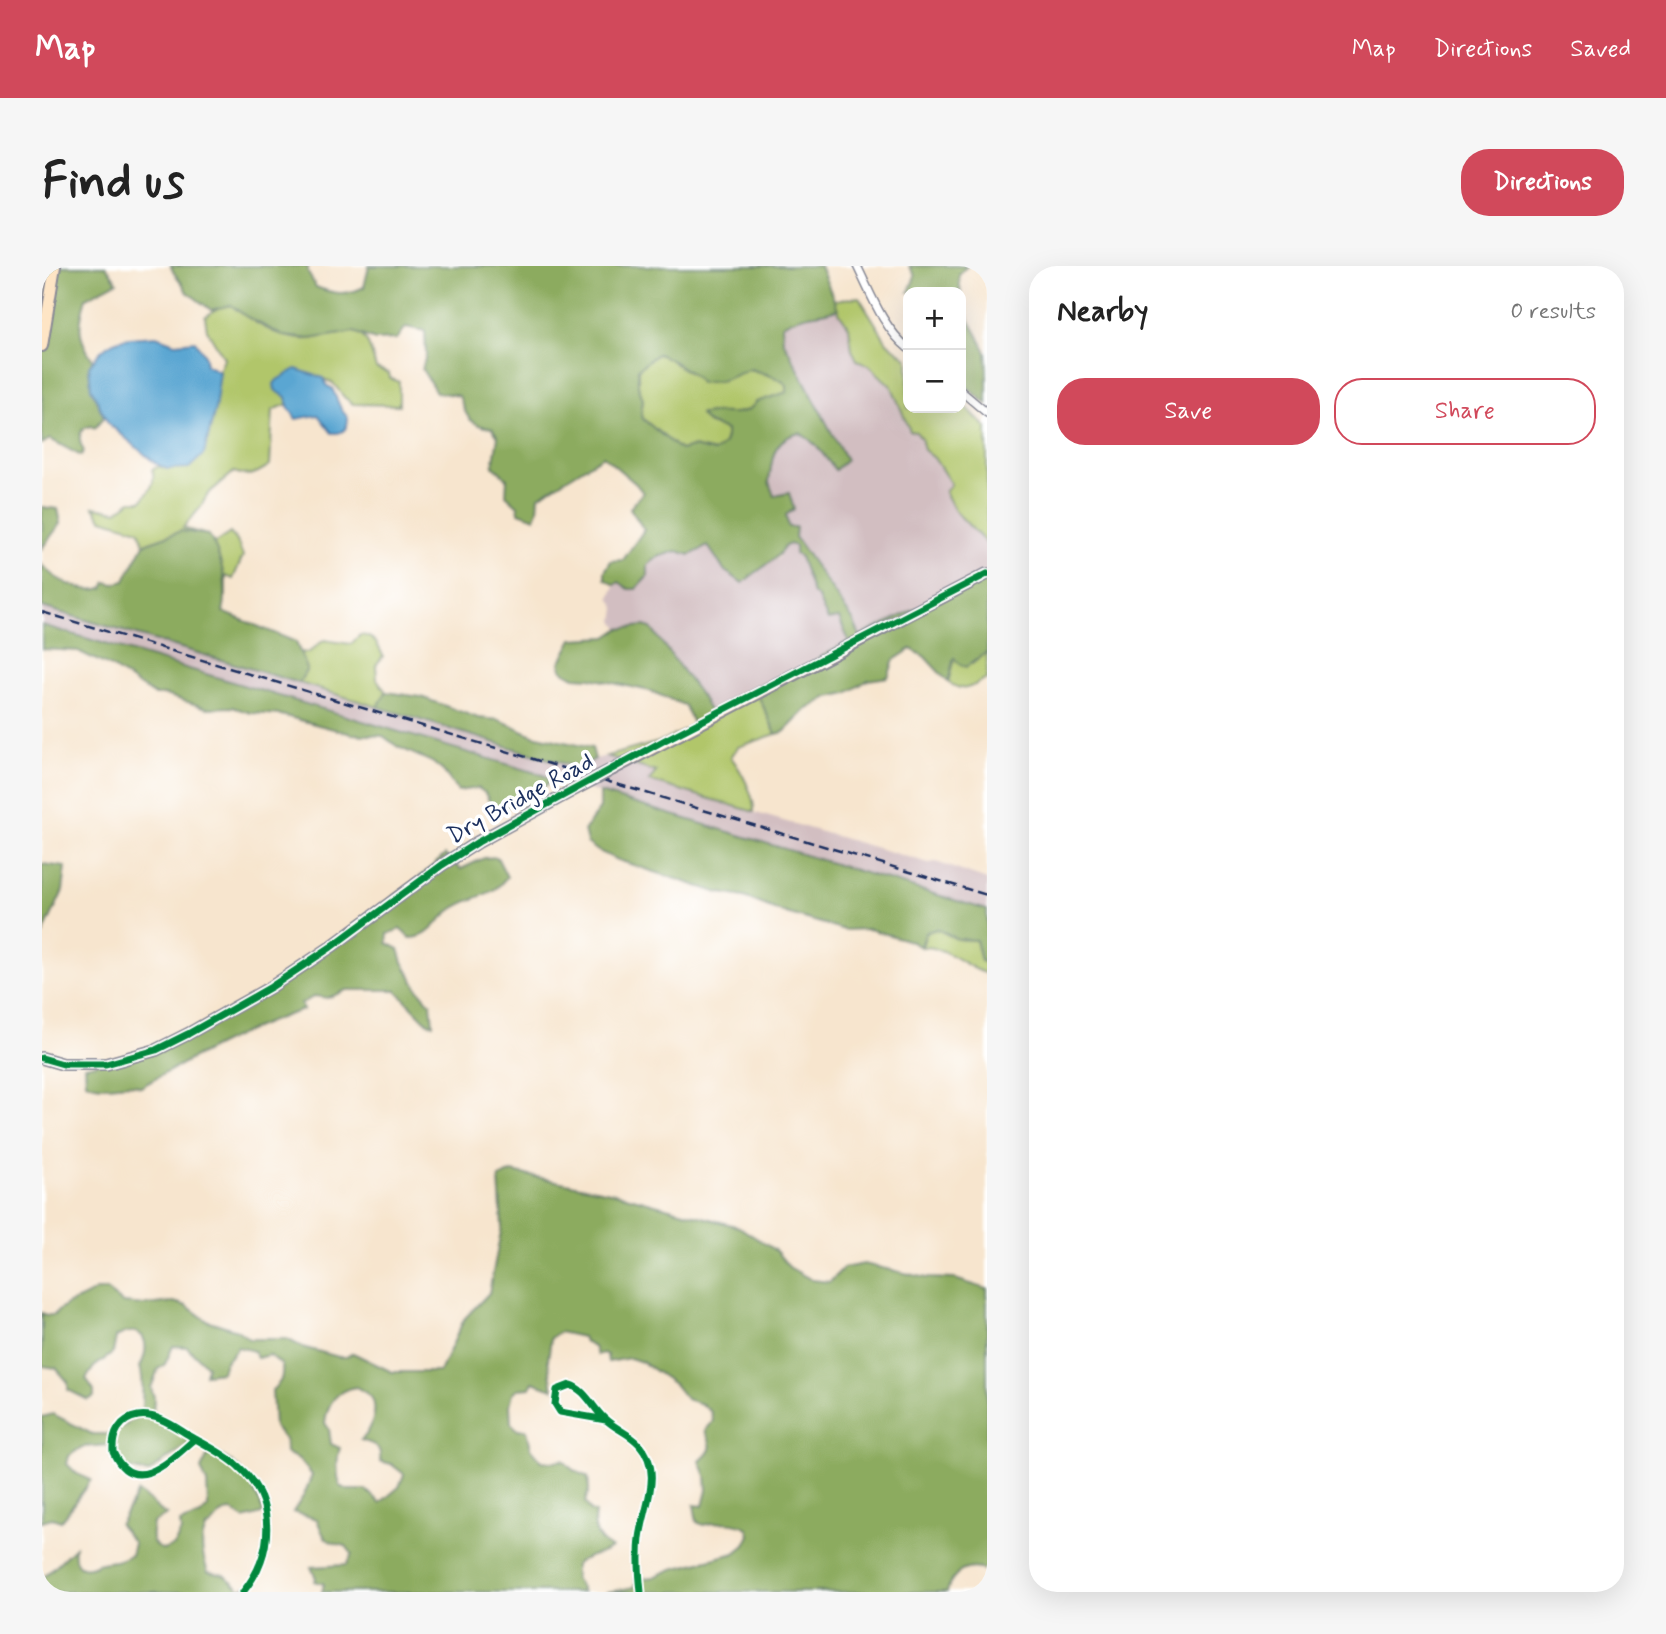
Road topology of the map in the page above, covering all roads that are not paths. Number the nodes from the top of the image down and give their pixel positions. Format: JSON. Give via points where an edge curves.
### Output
{"nodes":[{"id":1,"x":55,"y":266,"type":"edge"},
{"id":2,"x":857,"y":266,"type":"edge"},
{"id":3,"x":903,"y":344,"type":"edge"},
{"id":4,"x":42,"y":346,"type":"edge"},
{"id":5,"x":966,"y":395,"type":"edge"},
{"id":6,"x":987,"y":413,"type":"edge"},
{"id":7,"x":987,"y":574,"type":"edge"},
{"id":8,"x":42,"y":1058,"type":"edge"},
{"id":9,"x":606,"y":1420,"type":"junction"},
{"id":10,"x":195,"y":1439,"type":"junction"},
{"id":11,"x":243,"y":1592,"type":"edge"},
{"id":12,"x":641,"y":1592,"type":"edge"}],
"edges":[{"from":1,"to":4,"type":"street"},
{"from":2,"to":3,"type":"street","via":[[889,328]]},
{"from":5,"to":6,"type":"street"},
{"from":7,"to":8,"type":"street","name":"Dry Bridge Road","bridge":true,"via":[[478,842],[321,954],[188,1034],[156,1050],[106,1064],[63,1064]]},
{"from":9,"to":9,"type":"street","via":[[579,1388],[570,1385],[558,1390],[555,1404],[560,1412]]},
{"from":9,"to":12,"type":"street","via":[[638,1443],[650,1470],[652,1492],[640,1541]]},
{"from":10,"to":10,"type":"street","via":[[158,1419],[140,1416],[121,1424],[115,1432],[113,1452],[124,1468],[144,1474]]},
{"from":10,"to":11,"type":"street","via":[[240,1467],[263,1502],[268,1533],[265,1554]]}]}
